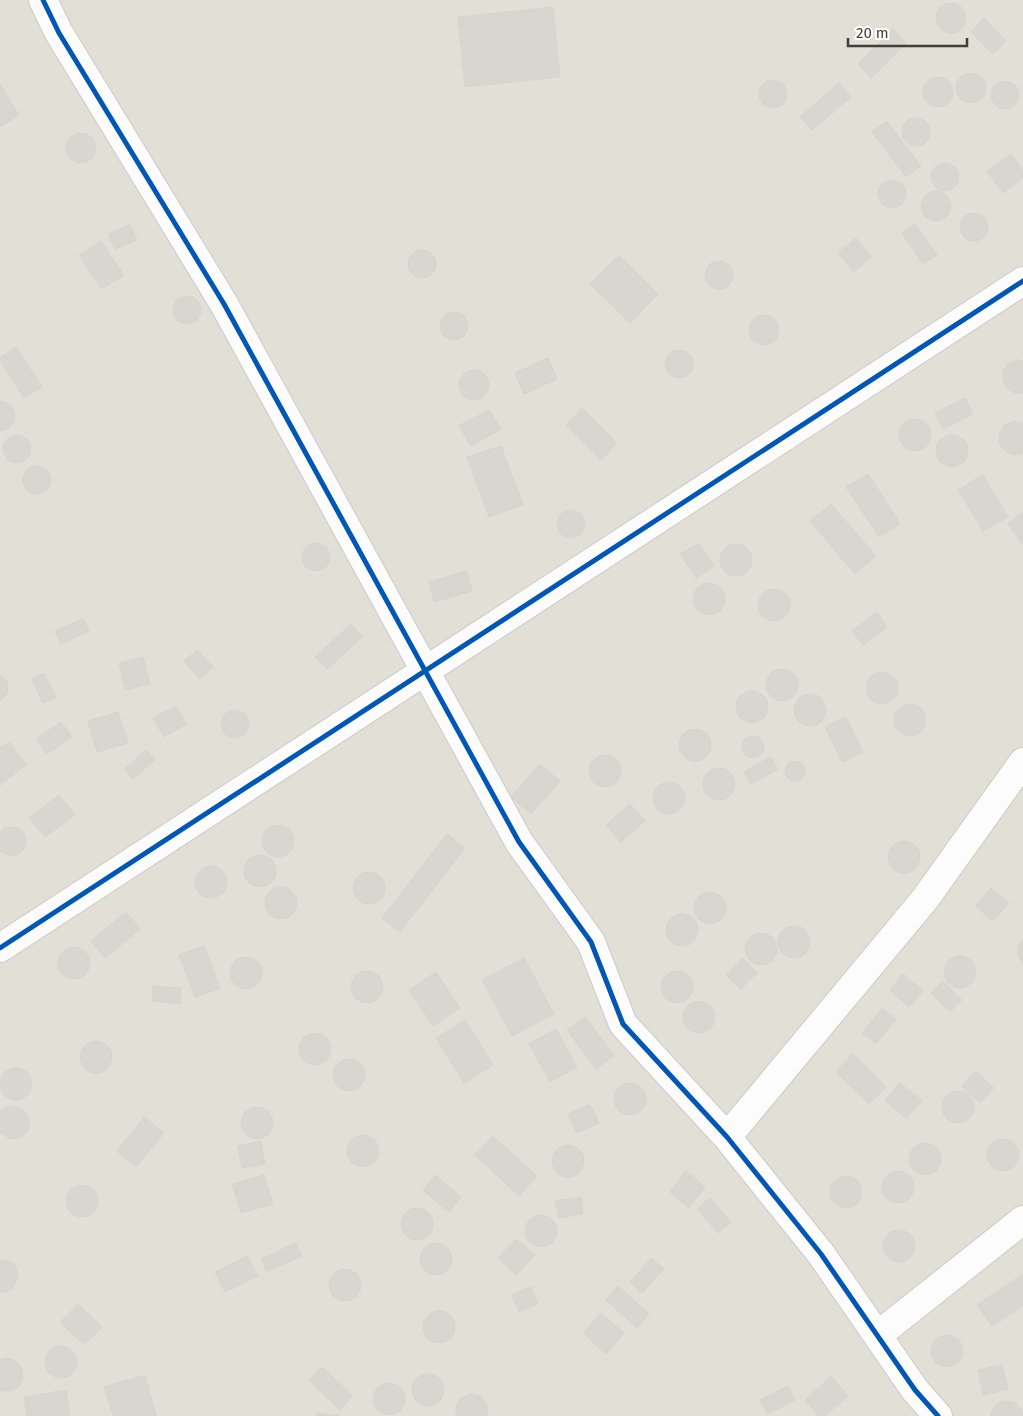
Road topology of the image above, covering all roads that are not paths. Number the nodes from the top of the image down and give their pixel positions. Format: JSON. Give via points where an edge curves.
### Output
{"nodes":[{"id":1,"x":43,"y":0,"type":"edge"},
{"id":2,"x":1023,"y":281,"type":"edge"},
{"id":3,"x":426,"y":672,"type":"junction"},
{"id":4,"x":1023,"y":762,"type":"edge"},
{"id":5,"x":0,"y":948,"type":"edge"},
{"id":6,"x":727,"y":1137,"type":"junction"},
{"id":7,"x":1023,"y":1220,"type":"edge"},
{"id":8,"x":878,"y":1335,"type":"junction"},
{"id":9,"x":938,"y":1416,"type":"edge"}],
"edges":[{"from":1,"to":3,"type":"street","via":[[58,33],[224,304]]},
{"from":2,"to":3,"type":"street"},
{"from":3,"to":5,"type":"street"},
{"from":3,"to":6,"type":"street","via":[[519,842],[591,942],[624,1024]]},
{"from":4,"to":6,"type":"street","via":[[926,899]]},
{"from":6,"to":8,"type":"street","via":[[821,1254]]},
{"from":7,"to":8,"type":"street"},
{"from":8,"to":9,"type":"street","via":[[915,1390]]}]}
